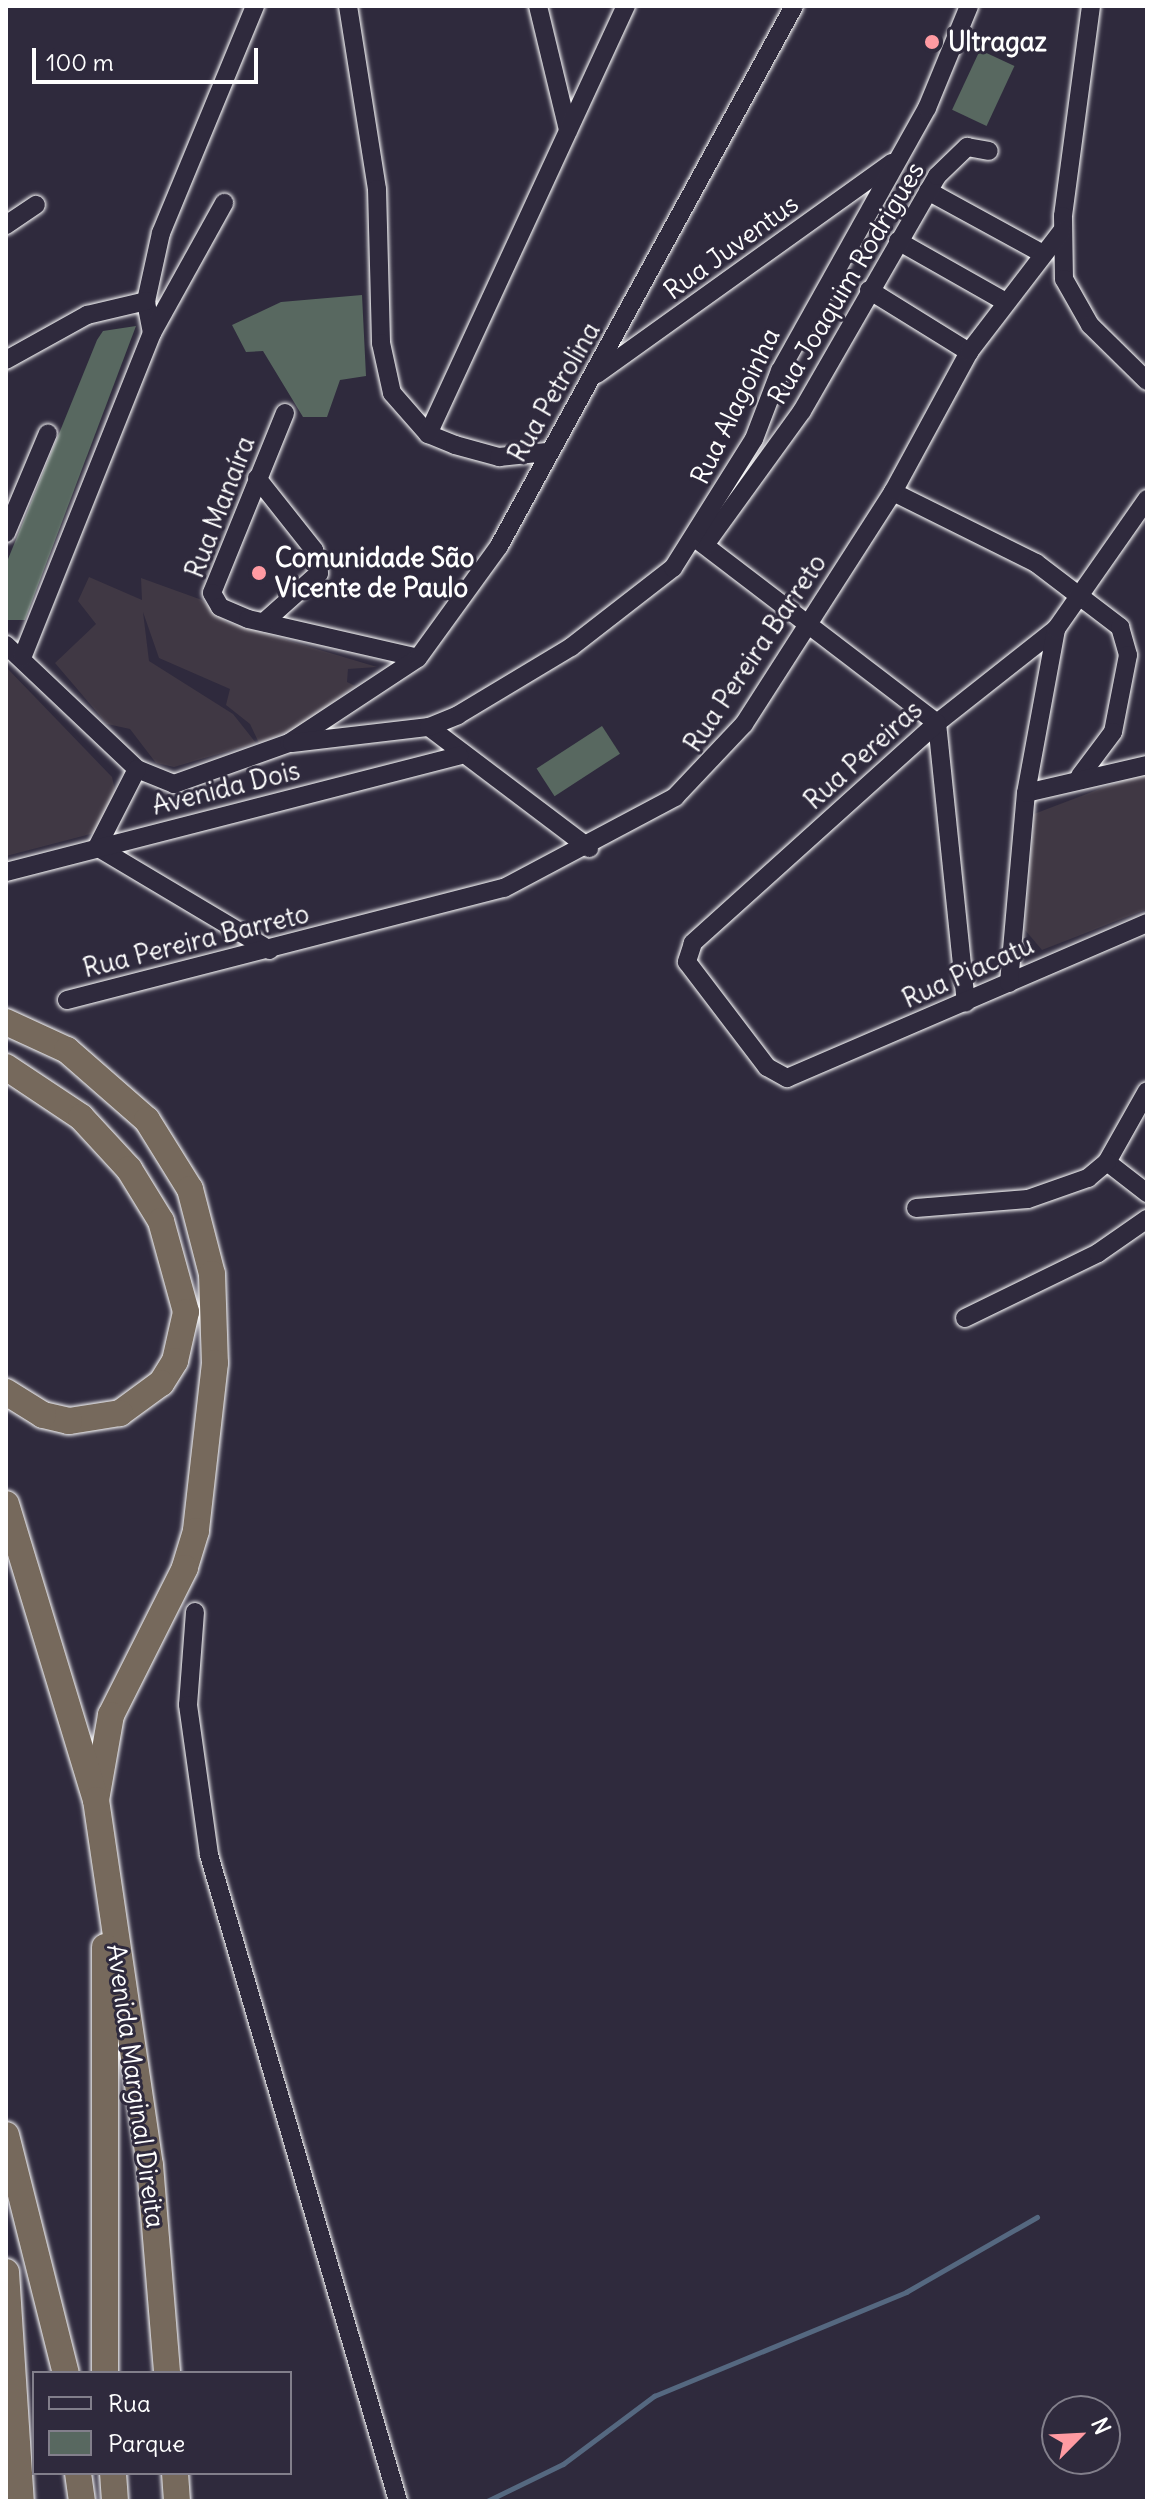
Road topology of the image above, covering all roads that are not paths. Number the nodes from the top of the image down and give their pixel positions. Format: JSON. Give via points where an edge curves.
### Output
{"nodes":[{"id":1,"x":255,"y":6,"type":"edge"},
{"id":2,"x":348,"y":6,"type":"edge"},
{"id":3,"x":538,"y":6,"type":"edge"},
{"id":4,"x":626,"y":6,"type":"edge"},
{"id":5,"x":794,"y":6,"type":"edge"},
{"id":6,"x":969,"y":6,"type":"edge"},
{"id":7,"x":1091,"y":6,"type":"edge"},
{"id":8,"x":568,"y":130,"type":"junction"},
{"id":9,"x":989,"y":151,"type":"dead end"},
{"id":10,"x":897,"y":160,"type":"junction"},
{"id":11,"x":928,"y":191,"type":"junction"},
{"id":12,"x":224,"y":203,"type":"dead end"},
{"id":13,"x":36,"y":205,"type":"dead end"},
{"id":14,"x":6,"y":225,"type":"edge"},
{"id":15,"x":1062,"y":231,"type":"junction"},
{"id":16,"x":898,"y":241,"type":"junction"},
{"id":17,"x":1043,"y":254,"type":"junction"},
{"id":18,"x":869,"y":290,"type":"junction"},
{"id":19,"x":146,"y":301,"type":"junction"},
{"id":20,"x":1004,"y":301,"type":"junction"},
{"id":21,"x":152,"y":333,"type":"junction"},
{"id":22,"x":969,"y":352,"type":"junction"},
{"id":23,"x":6,"y":360,"type":"edge"},
{"id":24,"x":595,"y":376,"type":"junction"},
{"id":25,"x":1147,"y":381,"type":"edge"},
{"id":26,"x":285,"y":413,"type":"dead end"},
{"id":27,"x":48,"y":433,"type":"dead end"},
{"id":28,"x":428,"y":434,"type":"junction"},
{"id":29,"x":754,"y":439,"type":"junction"},
{"id":30,"x":775,"y":451,"type":"junction"},
{"id":31,"x":547,"y":452,"type":"junction"},
{"id":32,"x":257,"y":478,"type":"junction"},
{"id":33,"x":893,"y":492,"type":"junction"},
{"id":34,"x":1147,"y":499,"type":"edge"},
{"id":35,"x":6,"y":533,"type":"edge"},
{"id":36,"x":700,"y":541,"type":"junction"},
{"id":37,"x":1083,"y":600,"type":"junction"},
{"id":38,"x":808,"y":617,"type":"junction"},
{"id":39,"x":264,"y":622,"type":"junction"},
{"id":40,"x":1056,"y":629,"type":"junction"},
{"id":41,"x":6,"y":645,"type":"edge"},
{"id":42,"x":22,"y":658,"type":"junction"},
{"id":43,"x":418,"y":658,"type":"junction"},
{"id":44,"x":937,"y":723,"type":"junction"},
{"id":45,"x":429,"y":727,"type":"junction"},
{"id":46,"x":289,"y":743,"type":"junction"},
{"id":47,"x":459,"y":756,"type":"junction"},
{"id":48,"x":1147,"y":765,"type":"edge"},
{"id":49,"x":137,"y":769,"type":"junction"},
{"id":50,"x":1080,"y":776,"type":"junction"},
{"id":51,"x":1026,"y":793,"type":"junction"},
{"id":52,"x":97,"y":847,"type":"junction"},
{"id":53,"x":589,"y":848,"type":"junction"},
{"id":54,"x":6,"y":872,"type":"edge"},
{"id":55,"x":1147,"y":923,"type":"edge"},
{"id":56,"x":270,"y":950,"type":"junction"},
{"id":57,"x":1009,"y":983,"type":"junction"},
{"id":58,"x":67,"y":1000,"type":"dead end"},
{"id":59,"x":966,"y":1002,"type":"junction"},
{"id":60,"x":6,"y":1022,"type":"edge"},
{"id":61,"x":6,"y":1067,"type":"edge"},
{"id":62,"x":809,"y":1070,"type":"joint"},
{"id":63,"x":1147,"y":1091,"type":"edge"},
{"id":64,"x":1107,"y":1162,"type":"junction"},
{"id":65,"x":1147,"y":1193,"type":"edge"},
{"id":66,"x":916,"y":1208,"type":"dead end"},
{"id":67,"x":1147,"y":1219,"type":"edge"},
{"id":68,"x":965,"y":1318,"type":"dead end"},
{"id":69,"x":6,"y":1392,"type":"edge"},
{"id":70,"x":6,"y":1504,"type":"edge"},
{"id":71,"x":195,"y":1612,"type":"dead end"},
{"id":72,"x":96,"y":1800,"type":"junction"},
{"id":73,"x":106,"y":1867,"type":"junction"},
{"id":74,"x":6,"y":2135,"type":"edge"},
{"id":75,"x":6,"y":2272,"type":"edge"},
{"id":76,"x":65,"y":2371,"type":"edge"},
{"id":77,"x":105,"y":2371,"type":"edge"},
{"id":78,"x":167,"y":2371,"type":"edge"},
{"id":79,"x":78,"y":2475,"type":"edge"},
{"id":80,"x":113,"y":2475,"type":"edge"},
{"id":81,"x":175,"y":2475,"type":"edge"},
{"id":82,"x":21,"y":2501,"type":"edge"},
{"id":83,"x":82,"y":2501,"type":"edge"},
{"id":84,"x":115,"y":2501,"type":"edge"},
{"id":85,"x":177,"y":2501,"type":"edge"},
{"id":86,"x":398,"y":2501,"type":"edge"}],
"edges":[{"from":1,"to":19,"type":"street","via":[[161,233]]},
{"from":2,"to":28,"type":"street","via":[[377,189],[385,371],[405,414]]},
{"from":3,"to":8,"type":"street"},
{"from":4,"to":8,"type":"street"},
{"from":5,"to":24,"type":"street","name":"Rua Petrolina","via":[[720,131]]},
{"from":6,"to":10,"type":"street","name":"Rua Alagoinha"},
{"from":7,"to":15,"type":"street"},
{"from":8,"to":28,"type":"street"},
{"from":9,"to":11,"type":"street","name":"Rua Joaquim Rodrigues","via":[[959,151]]},
{"from":10,"to":24,"type":"street","name":"Rua Juventus"},
{"from":10,"to":29,"type":"street","name":"Rua Alagoinha","via":[[780,371]]},
{"from":11,"to":16,"type":"street","name":"Rua Joaquim Rodrigues"},
{"from":11,"to":17,"type":"street"},
{"from":12,"to":21,"type":"street"},
{"from":13,"to":14,"type":"street"},
{"from":15,"to":17,"type":"street","name":"Rua Pereira Barreto"},
{"from":15,"to":25,"type":"street","via":[[1073,303]]},
{"from":16,"to":18,"type":"street","name":"Rua Joaquim Rodrigues"},
{"from":16,"to":20,"type":"street"},
{"from":17,"to":20,"type":"street","name":"Rua Pereira Barreto"},
{"from":18,"to":22,"type":"street"},
{"from":18,"to":30,"type":"street","name":"Rua Joaquim Rodrigues"},
{"from":19,"to":21,"type":"street"},
{"from":19,"to":23,"type":"street","via":[[87,315]]},
{"from":20,"to":22,"type":"street","name":"Rua Pereira Barreto"},
{"from":21,"to":42,"type":"street"},
{"from":22,"to":33,"type":"street","name":"Rua Pereira Barreto"},
{"from":24,"to":31,"type":"street","name":"Rua Petrolina"},
{"from":26,"to":32,"type":"street","name":"Rua Manaíra"},
{"from":27,"to":35,"type":"street"},
{"from":28,"to":31,"type":"street","via":[[499,457]]},
{"from":29,"to":30,"type":"street"},
{"from":29,"to":36,"type":"street","name":"Rua Alagoinha"},
{"from":30,"to":36,"type":"street","name":"Rua Joaquim Rodrigues"},
{"from":31,"to":43,"type":"street","name":"Rua Petrolina","via":[[463,604]]},
{"from":32,"to":39,"type":"street","name":"Rua Manaíra","via":[[212,593],[220,607]]},
{"from":32,"to":39,"type":"street","via":[[314,550],[319,573]]},
{"from":33,"to":37,"type":"street","via":[[1002,543]]},
{"from":33,"to":38,"type":"street","name":"Rua Pereira Barreto"},
{"from":34,"to":37,"type":"street","name":"Rua Pereiras"},
{"from":36,"to":38,"type":"street"},
{"from":36,"to":45,"type":"street","name":"Rua Alagoinha","via":[[652,589],[486,702]]},
{"from":37,"to":40,"type":"street","name":"Rua Pereiras"},
{"from":37,"to":50,"type":"street","via":[[1120,627],[1128,655],[1113,732]]},
{"from":38,"to":44,"type":"street"},
{"from":38,"to":53,"type":"street","name":"Rua Pereira Barreto","via":[[705,773]]},
{"from":39,"to":43,"type":"street","name":"Rua Manaíra"},
{"from":40,"to":44,"type":"street","name":"Rua Pereiras"},
{"from":40,"to":51,"type":"street"},
{"from":41,"to":42,"type":"street"},
{"from":42,"to":49,"type":"street"},
{"from":43,"to":46,"type":"street","name":"Rua Petrolina"},
{"from":44,"to":59,"type":"street"},
{"from":44,"to":62,"type":"street","name":"Rua Pereiras","via":[[686,955],[691,969],[775,1074]]},
{"from":45,"to":46,"type":"street","name":"Rua Alagoinha"},
{"from":45,"to":47,"type":"street"},
{"from":46,"to":49,"type":"street","via":[[174,784]]},
{"from":47,"to":52,"type":"street","name":"Avenida Dois"},
{"from":47,"to":53,"type":"street"},
{"from":48,"to":50,"type":"street"},
{"from":49,"to":52,"type":"street"},
{"from":50,"to":51,"type":"street"},
{"from":51,"to":57,"type":"street"},
{"from":52,"to":54,"type":"street","name":"Avenida Dois"},
{"from":52,"to":56,"type":"street"},
{"from":53,"to":56,"type":"street","name":"Rua Pereira Barreto","via":[[504,888]]},
{"from":55,"to":57,"type":"street","name":"Rua Piacatu"},
{"from":56,"to":58,"type":"street","name":"Rua Pereira Barreto"},
{"from":57,"to":59,"type":"street","name":"Rua Piacatu"},
{"from":59,"to":62,"type":"street","name":"Rua Piacatu"},
{"from":60,"to":72,"type":"highway","via":[[67,1050],[147,1120],[190,1189],[212,1274],[215,1363],[196,1531],[185,1568],[111,1715]]},
{"from":61,"to":69,"type":"highway","via":[[81,1117],[129,1169],[161,1221],[186,1312],[175,1361],[161,1383],[120,1413],[69,1421],[31,1410]]},
{"from":63,"to":64,"type":"street"},
{"from":64,"to":65,"type":"street"},
{"from":64,"to":66,"type":"street","via":[[1088,1178],[1028,1199]]},
{"from":67,"to":68,"type":"street","via":[[1098,1253]]},
{"from":70,"to":72,"type":"highway"},
{"from":71,"to":86,"type":"street","via":[[188,1705],[209,1855]]},
{"from":72,"to":73,"type":"highway","name":"Avenida Marginal Direita"},
{"from":73,"to":77,"type":"highway"},
{"from":73,"to":78,"type":"highway","name":"Avenida Marginal Direita","via":[[150,2165]]},
{"from":74,"to":76,"type":"highway"},
{"from":75,"to":82,"type":"highway"},
{"from":79,"to":83,"type":"highway"},
{"from":80,"to":84,"type":"highway"},
{"from":81,"to":85,"type":"highway"}]}
